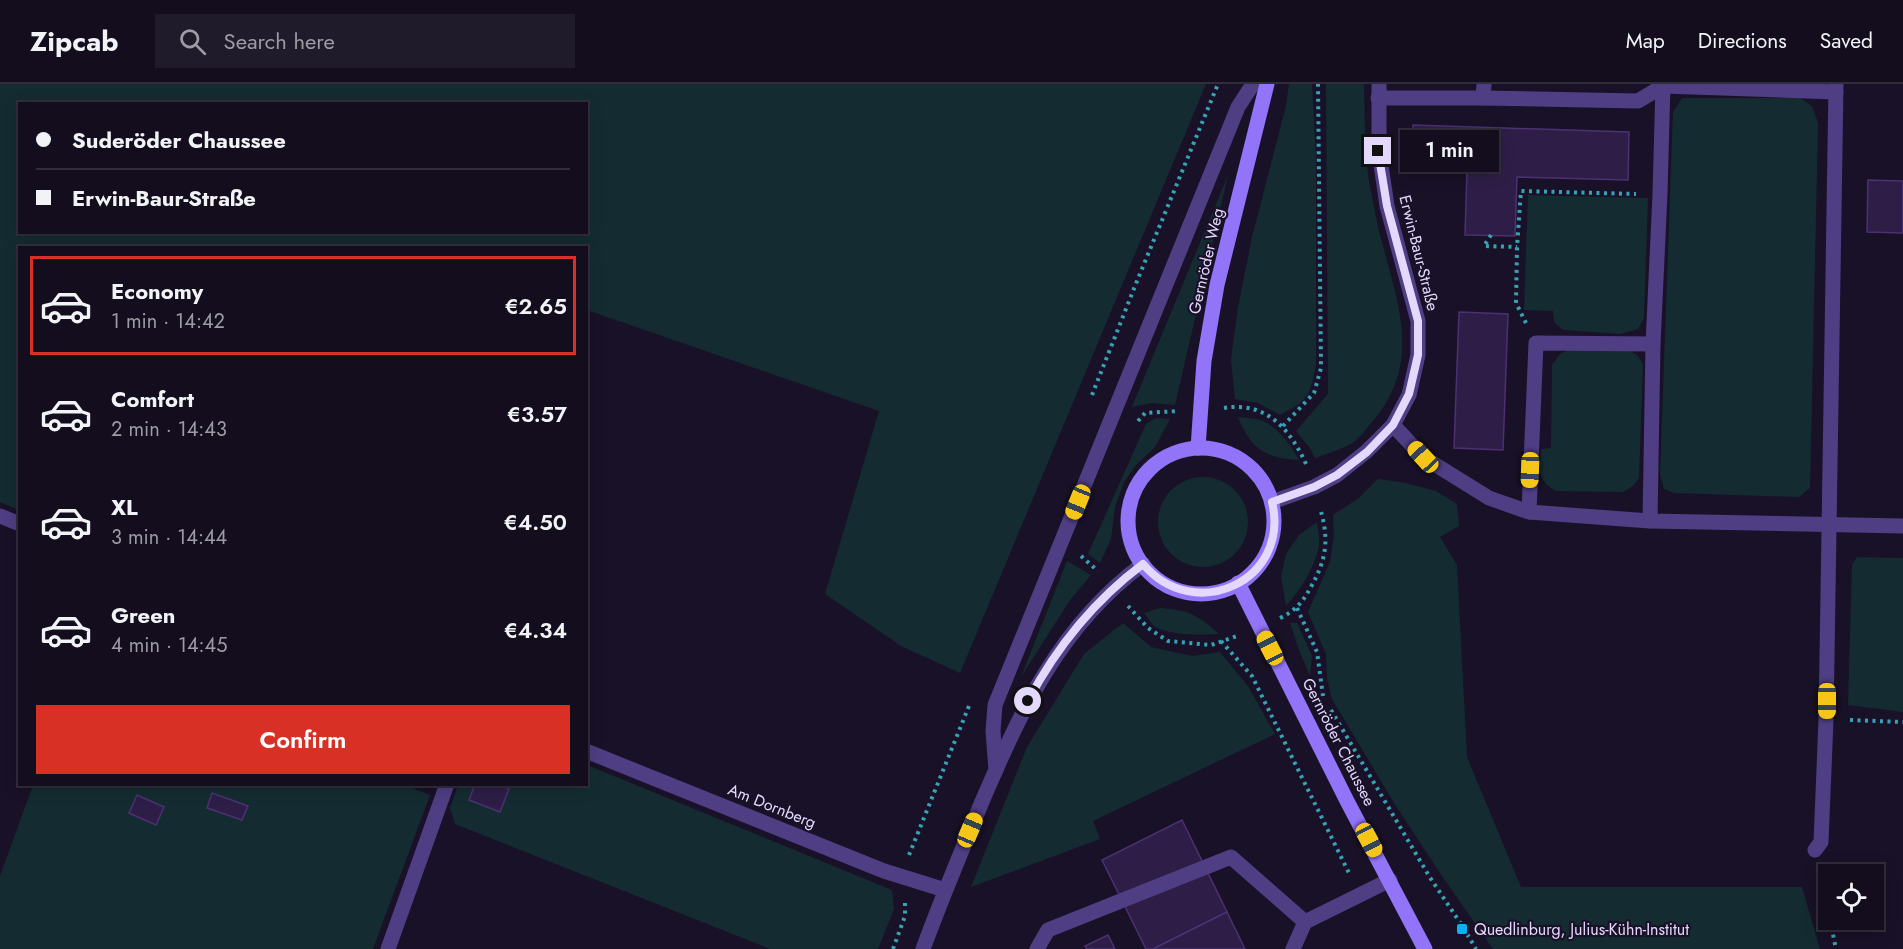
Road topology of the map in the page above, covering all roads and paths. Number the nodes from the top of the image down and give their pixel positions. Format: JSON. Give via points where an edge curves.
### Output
{"nodes":[{"id":1,"x":1218,"y":84,"type":"edge"},
{"id":2,"x":1253,"y":84,"type":"edge"},
{"id":3,"x":1267,"y":84,"type":"edge"},
{"id":4,"x":1318,"y":84,"type":"edge"},
{"id":5,"x":1663,"y":85,"type":"edge"},
{"id":6,"x":1836,"y":88,"type":"edge"},
{"id":7,"x":1379,"y":91,"type":"edge"},
{"id":8,"x":1483,"y":91,"type":"edge"},
{"id":9,"x":1660,"y":194,"type":"junction"},
{"id":10,"x":1491,"y":235,"type":"dead end"},
{"id":11,"x":1517,"y":247,"type":"junction"},
{"id":12,"x":1536,"y":343,"type":"junction"},
{"id":13,"x":1653,"y":344,"type":"junction"},
{"id":14,"x":1089,"y":403,"type":"dead end"},
{"id":15,"x":1199,"y":412,"type":"junction"},
{"id":16,"x":1137,"y":423,"type":"dead end"},
{"id":17,"x":1393,"y":425,"type":"junction"},
{"id":18,"x":1283,"y":426,"type":"junction"},
{"id":19,"x":1198,"y":448,"type":"junction"},
{"id":20,"x":1306,"y":462,"type":"dead end"},
{"id":21,"x":1272,"y":502,"type":"junction"},
{"id":22,"x":1529,"y":512,"type":"junction"},
{"id":23,"x":1322,"y":513,"type":"dead end"},
{"id":24,"x":0,"y":516,"type":"edge"},
{"id":25,"x":1650,"y":521,"type":"junction"},
{"id":26,"x":18,"y":523,"type":"edge"},
{"id":27,"x":1829,"y":524,"type":"junction"},
{"id":28,"x":1903,"y":526,"type":"edge"},
{"id":29,"x":1060,"y":546,"type":"junction"},
{"id":30,"x":1086,"y":546,"type":"dead end"},
{"id":31,"x":1082,"y":556,"type":"junction"},
{"id":32,"x":1143,"y":564,"type":"junction"},
{"id":33,"x":1095,"y":568,"type":"dead end"},
{"id":34,"x":1238,"y":583,"type":"junction"},
{"id":35,"x":1128,"y":607,"type":"dead end"},
{"id":36,"x":1297,"y":608,"type":"junction"},
{"id":37,"x":1287,"y":614,"type":"dead end"},
{"id":38,"x":1227,"y":640,"type":"dead end"},
{"id":39,"x":1221,"y":641,"type":"junction"},
{"id":40,"x":1323,"y":696,"type":"dead end"},
{"id":41,"x":1329,"y":706,"type":"dead end"},
{"id":42,"x":1826,"y":720,"type":"junction"},
{"id":43,"x":1903,"y":722,"type":"edge"},
{"id":44,"x":588,"y":752,"type":"edge"},
{"id":45,"x":996,"y":770,"type":"junction"},
{"id":46,"x":446,"y":786,"type":"edge"},
{"id":47,"x":1815,"y":850,"type":"joint"},
{"id":48,"x":1818,"y":865,"type":"edge"},
{"id":49,"x":904,"y":876,"type":"junction"},
{"id":50,"x":1390,"y":880,"type":"junction"},
{"id":51,"x":945,"y":890,"type":"junction"},
{"id":52,"x":1359,"y":895,"type":"junction"},
{"id":53,"x":1305,"y":922,"type":"junction"},
{"id":54,"x":1832,"y":930,"type":"edge"},
{"id":55,"x":388,"y":949,"type":"edge"},
{"id":56,"x":893,"y":949,"type":"edge"},
{"id":57,"x":923,"y":949,"type":"edge"},
{"id":58,"x":1037,"y":949,"type":"edge"},
{"id":59,"x":1293,"y":949,"type":"edge"},
{"id":60,"x":1425,"y":949,"type":"edge"},
{"id":61,"x":1476,"y":949,"type":"edge"},
{"id":62,"x":1836,"y":949,"type":"edge"}],
"edges":[{"from":1,"to":14,"type":"path"},
{"from":2,"to":29,"type":"street","via":[[1238,106]]},
{"from":3,"to":15,"type":"main road","name":"Gernröder Weg","via":[[1217,285]]},
{"from":4,"to":18,"type":"path","via":[[1322,368],[1314,393]]},
{"from":5,"to":6,"type":"street"},
{"from":5,"to":8,"type":"street","via":[[1638,101]]},
{"from":5,"to":9,"type":"street"},
{"from":6,"to":27,"type":"street"},
{"from":7,"to":8,"type":"street"},
{"from":7,"to":17,"type":"street","name":"Erwin-Baur-Straße","via":[[1378,151],[1387,206],[1418,321],[1418,355],[1409,394]]},
{"from":9,"to":11,"type":"path","via":[[1521,191]]},
{"from":9,"to":13,"type":"street"},
{"from":10,"to":11,"type":"path","via":[[1484,246]]},
{"from":11,"to":12,"type":"path","via":[[1516,303]]},
{"from":12,"to":13,"type":"street"},
{"from":12,"to":22,"type":"street"},
{"from":13,"to":25,"type":"street"},
{"from":15,"to":16,"type":"path","via":[[1145,413]]},
{"from":15,"to":18,"type":"path","via":[[1253,408]]},
{"from":15,"to":19,"type":"main road","name":"Gernröder Weg"},
{"from":17,"to":21,"type":"street","name":"Erwin-Baur-Straße","via":[[1337,475]]},
{"from":17,"to":22,"type":"street","via":[[1423,457],[1489,498]]},
{"from":18,"to":20,"type":"path"},
{"from":19,"to":21,"type":"main road","via":[[1241,459],[1260,478]]},
{"from":19,"to":32,"type":"main road","via":[[1180,451],[1156,464],[1134,493],[1129,529]]},
{"from":21,"to":34,"type":"main road","via":[[1274,527],[1270,544],[1258,567]]},
{"from":22,"to":25,"type":"street"},
{"from":23,"to":36,"type":"path","via":[[1326,548],[1322,567]]},
{"from":24,"to":26,"type":"street"},
{"from":25,"to":27,"type":"street"},
{"from":27,"to":28,"type":"street"},
{"from":27,"to":42,"type":"street"},
{"from":29,"to":31,"type":"path"},
{"from":29,"to":45,"type":"street","via":[[995,705]]},
{"from":30,"to":31,"type":"path"},
{"from":31,"to":33,"type":"path"},
{"from":32,"to":34,"type":"main road","via":[[1160,580],[1182,591],[1207,593]]},
{"from":32,"to":45,"type":"street","via":[[1112,588],[1082,620],[1037,684]]},
{"from":34,"to":50,"type":"main road","name":"Gernröder Chaussee"},
{"from":35,"to":39,"type":"path","via":[[1148,628],[1168,640],[1211,645]]},
{"from":36,"to":37,"type":"path"},
{"from":36,"to":40,"type":"path","via":[[1317,652]]},
{"from":38,"to":39,"type":"path"},
{"from":39,"to":52,"type":"path","via":[[1252,675]]},
{"from":41,"to":61,"type":"path"},
{"from":42,"to":43,"type":"path"},
{"from":42,"to":47,"type":"street","via":[[1821,842]]},
{"from":44,"to":49,"type":"street","name":"Am Dornberg"},
{"from":45,"to":51,"type":"street"},
{"from":46,"to":55,"type":"street"},
{"from":47,"to":48,"type":"path"},
{"from":49,"to":51,"type":"street","name":"Am Dornberg"},
{"from":49,"to":56,"type":"path","via":[[905,916]]},
{"from":50,"to":52,"type":"street"},
{"from":50,"to":60,"type":"main road","name":"Gernröder Chaussee"},
{"from":51,"to":57,"type":"street"},
{"from":52,"to":53,"type":"street"},
{"from":53,"to":58,"type":"street","via":[[1231,857],[1048,930]]},
{"from":53,"to":59,"type":"street"},
{"from":54,"to":62,"type":"path"}]}
